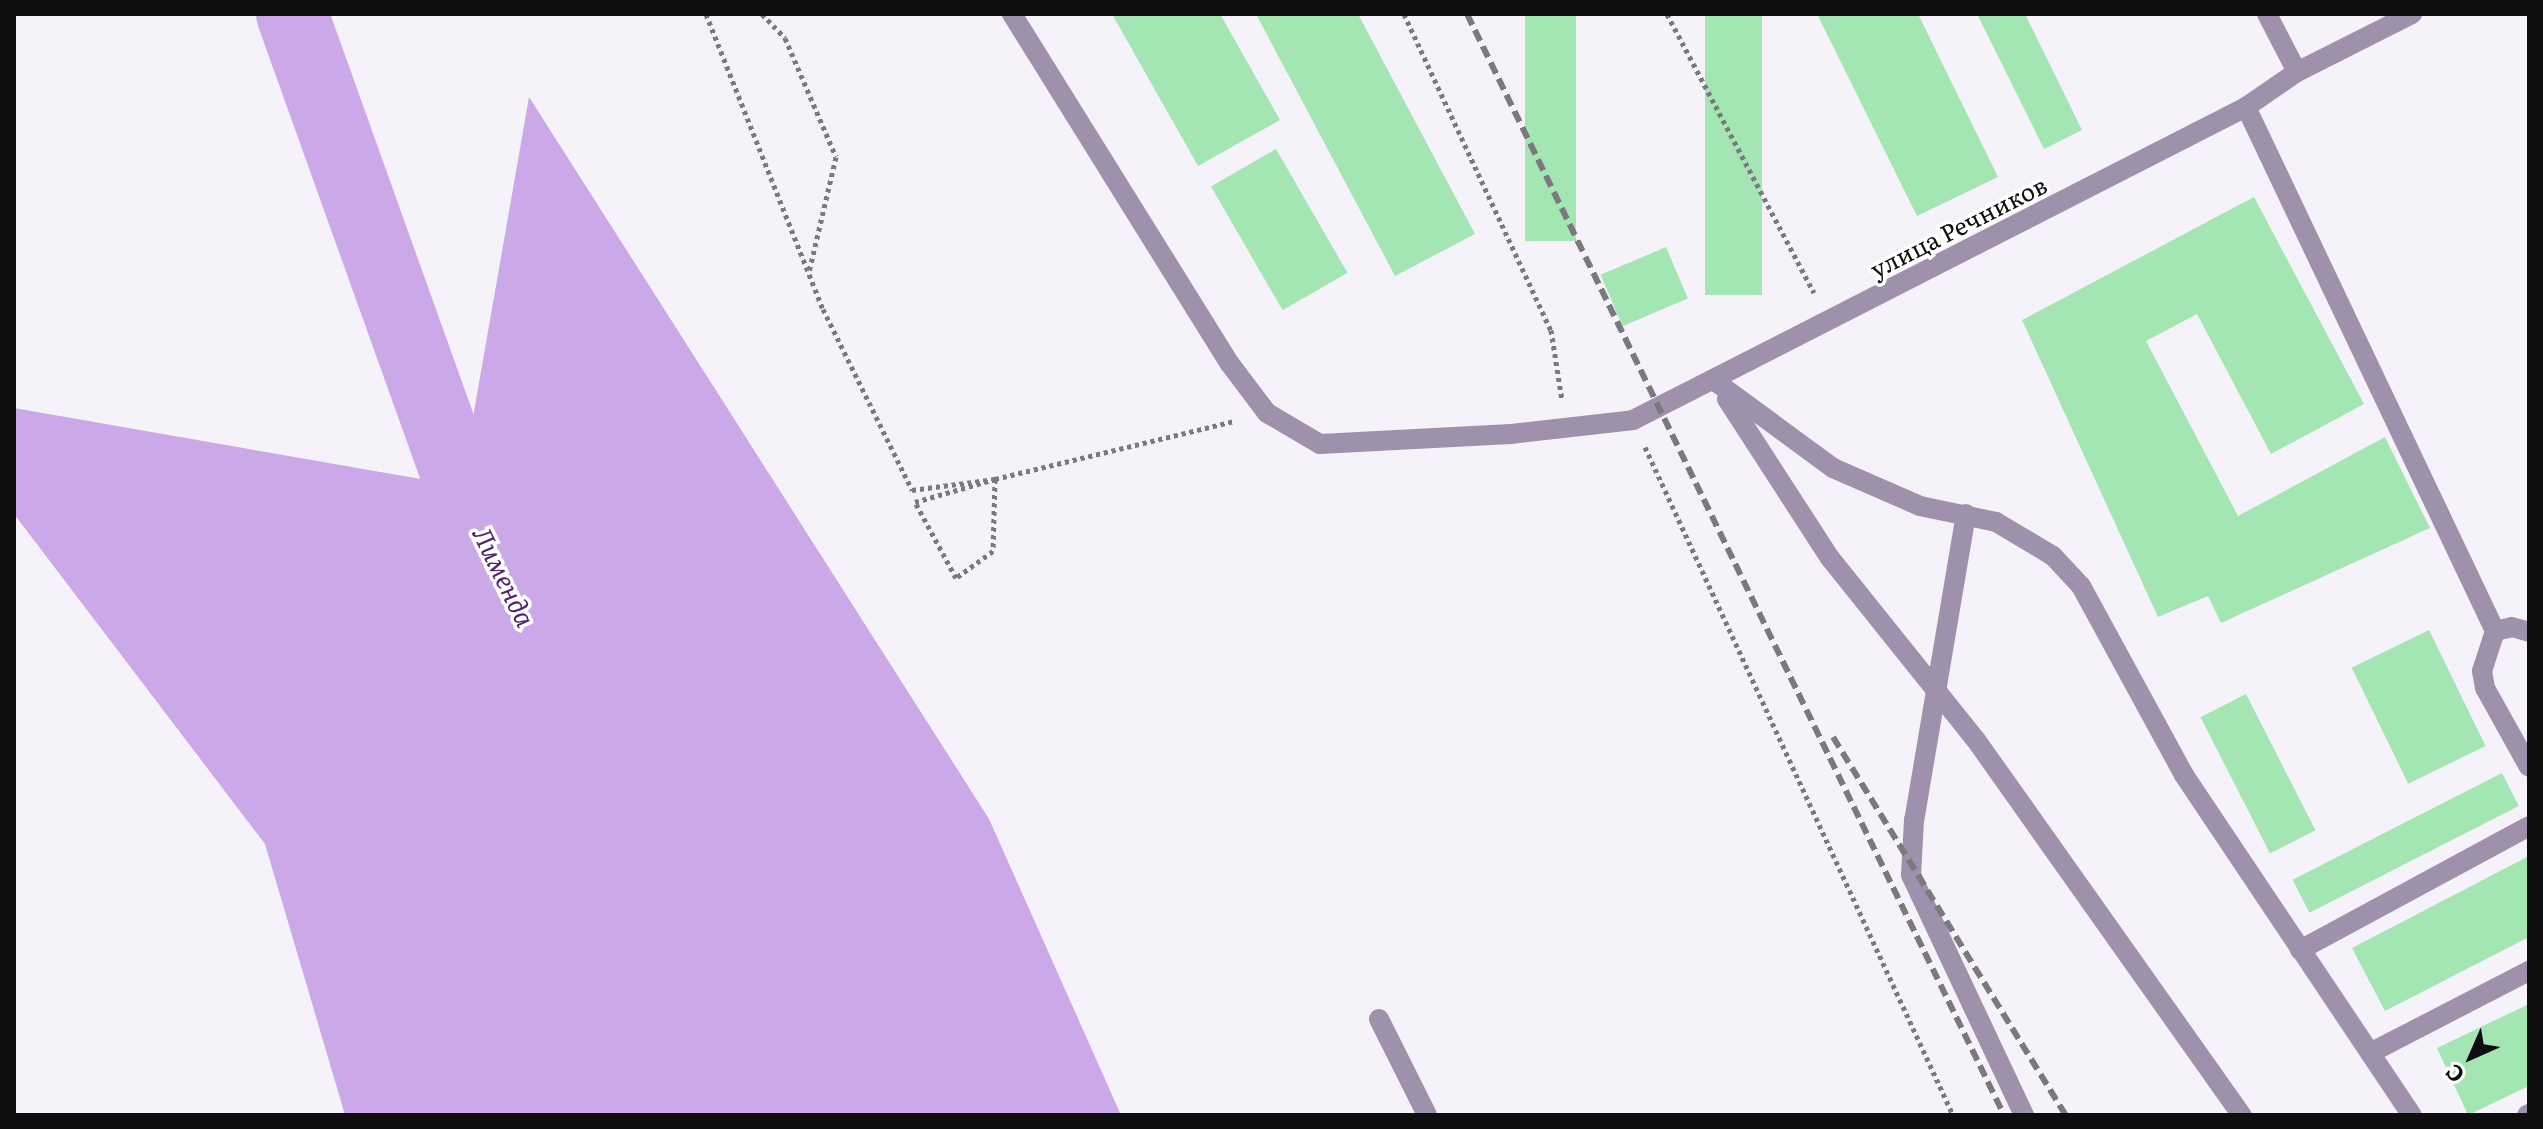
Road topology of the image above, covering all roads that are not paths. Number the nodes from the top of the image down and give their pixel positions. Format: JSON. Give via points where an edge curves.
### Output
{"nodes":[{"id":1,"x":1012,"y":14,"type":"edge"},
{"id":2,"x":2267,"y":14,"type":"edge"},
{"id":3,"x":2412,"y":14,"type":"edge"},
{"id":4,"x":2297,"y":72,"type":"junction"},
{"id":5,"x":2246,"y":107,"type":"junction"},
{"id":6,"x":1716,"y":382,"type":"junction"},
{"id":7,"x":1966,"y":514,"type":"junction"},
{"id":8,"x":2495,"y":631,"type":"junction"},
{"id":9,"x":2529,"y":632,"type":"edge"},
{"id":10,"x":1938,"y":694,"type":"junction"},
{"id":11,"x":2529,"y":767,"type":"edge"},
{"id":12,"x":2529,"y":826,"type":"edge"},
{"id":13,"x":2300,"y":950,"type":"junction"},
{"id":14,"x":2529,"y":971,"type":"edge"},
{"id":15,"x":1379,"y":1019,"type":"dead end"},
{"id":16,"x":2370,"y":1053,"type":"junction"},
{"id":17,"x":1427,"y":1115,"type":"edge"},
{"id":18,"x":2024,"y":1115,"type":"edge"},
{"id":19,"x":2242,"y":1115,"type":"edge"},
{"id":20,"x":2412,"y":1115,"type":"edge"}],
"edges":[{"from":1,"to":6,"type":"street","name":"улица Речников","via":[[1167,267],[1267,413],[1320,444],[1511,434],[1633,420]]},
{"from":2,"to":4,"type":"street"},
{"from":3,"to":4,"type":"street","name":"улица Речников"},
{"from":4,"to":5,"type":"street","name":"улица Речников"},
{"from":5,"to":6,"type":"street","name":"улица Речников"},
{"from":5,"to":8,"type":"street"},
{"from":6,"to":7,"type":"street","via":[[1833,468],[1878,491]]},
{"from":6,"to":10,"type":"street","via":[[1830,558]]},
{"from":7,"to":10,"type":"street"},
{"from":7,"to":13,"type":"street","via":[[2026,536],[2081,586],[2184,775]]},
{"from":8,"to":9,"type":"street","via":[[2512,627]]},
{"from":8,"to":11,"type":"street","via":[[2482,671],[2485,688]]},
{"from":10,"to":18,"type":"street","via":[[1914,820],[1911,875]]},
{"from":10,"to":19,"type":"street"},
{"from":12,"to":13,"type":"street"},
{"from":13,"to":16,"type":"street"},
{"from":14,"to":16,"type":"street"},
{"from":15,"to":17,"type":"street"},
{"from":16,"to":20,"type":"street"}]}
